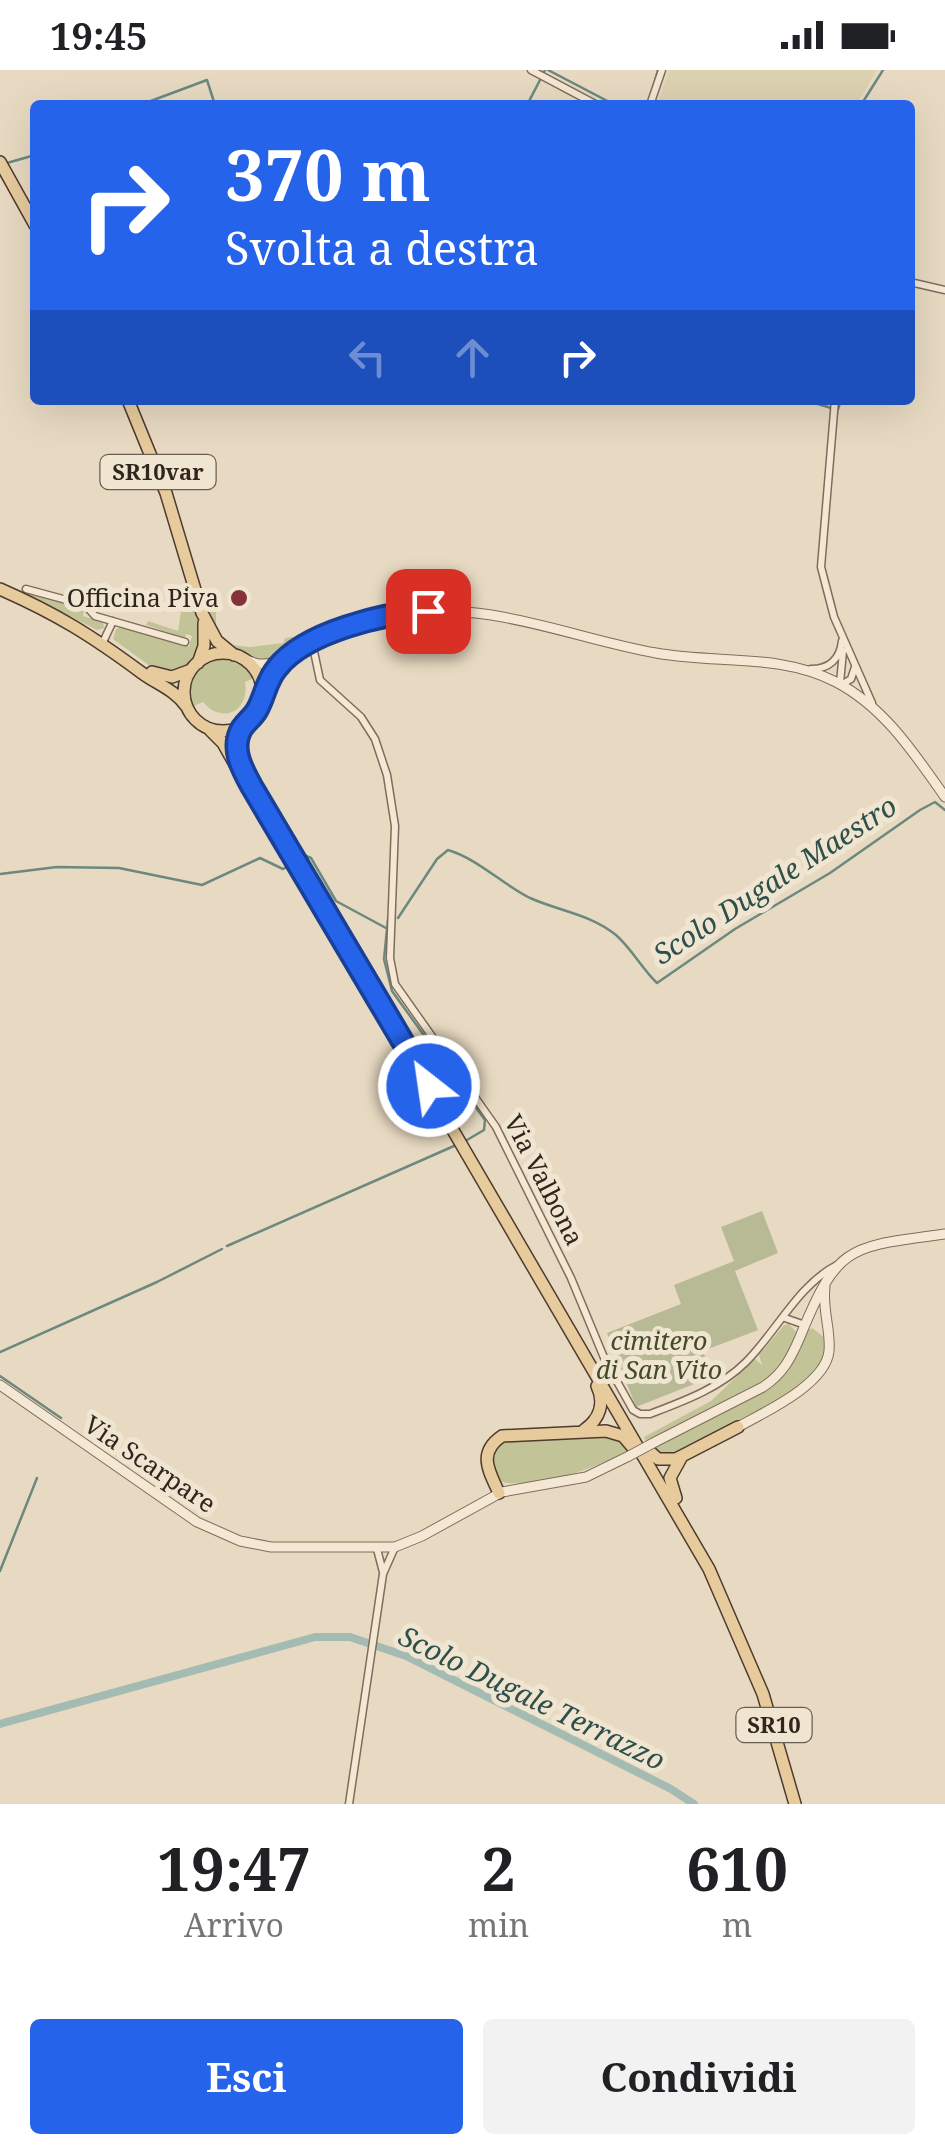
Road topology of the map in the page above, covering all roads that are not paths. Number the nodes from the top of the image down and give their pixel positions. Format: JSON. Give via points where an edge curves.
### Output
{"nodes":[{"id":1,"x":531,"y":70,"type":"edge"},
{"id":2,"x":662,"y":70,"type":"edge"},
{"id":3,"x":588,"y":100,"type":"edge"},
{"id":4,"x":652,"y":100,"type":"edge"},
{"id":5,"x":0,"y":162,"type":"edge"},
{"id":6,"x":30,"y":216,"type":"edge"},
{"id":7,"x":915,"y":283,"type":"edge"},
{"id":8,"x":945,"y":290,"type":"edge"},
{"id":9,"x":130,"y":405,"type":"edge"},
{"id":10,"x":835,"y":405,"type":"edge"},
{"id":11,"x":0,"y":589,"type":"edge"},
{"id":12,"x":26,"y":590,"type":"dead end"},
{"id":13,"x":202,"y":614,"type":"junction"},
{"id":14,"x":113,"y":621,"type":"junction"},
{"id":15,"x":842,"y":638,"type":"junction"},
{"id":16,"x":103,"y":642,"type":"junction"},
{"id":17,"x":185,"y":642,"type":"dead end"},
{"id":18,"x":312,"y":642,"type":"junction"},
{"id":19,"x":122,"y":656,"type":"junction"},
{"id":20,"x":239,"y":657,"type":"junction"},
{"id":21,"x":287,"y":657,"type":"junction"},
{"id":22,"x":854,"y":664,"type":"junction"},
{"id":23,"x":195,"y":666,"type":"junction"},
{"id":24,"x":798,"y":667,"type":"junction"},
{"id":25,"x":841,"y":684,"type":"junction"},
{"id":26,"x":261,"y":698,"type":"junction"},
{"id":27,"x":878,"y":712,"type":"junction"},
{"id":28,"x":192,"y":714,"type":"junction"},
{"id":29,"x":246,"y":723,"type":"junction"},
{"id":30,"x":204,"y":725,"type":"junction"},
{"id":31,"x":252,"y":787,"type":"junction"},
{"id":32,"x":945,"y":796,"type":"edge"},
{"id":33,"x":945,"y":1234,"type":"edge"},
{"id":34,"x":837,"y":1264,"type":"junction"},
{"id":35,"x":828,"y":1274,"type":"junction"},
{"id":36,"x":792,"y":1307,"type":"junction"},
{"id":37,"x":812,"y":1307,"type":"junction"},
{"id":38,"x":785,"y":1318,"type":"junction"},
{"id":39,"x":805,"y":1325,"type":"junction"},
{"id":40,"x":574,"y":1335,"type":"junction"},
{"id":41,"x":828,"y":1335,"type":"junction"},
{"id":42,"x":600,"y":1379,"type":"junction"},
{"id":43,"x":0,"y":1385,"type":"edge"},
{"id":44,"x":738,"y":1427,"type":"joint"},
{"id":45,"x":580,"y":1431,"type":"junction"},
{"id":46,"x":680,"y":1458,"type":"junction"},
{"id":47,"x":499,"y":1493,"type":"junction"},
{"id":48,"x":681,"y":1517,"type":"junction"},
{"id":49,"x":696,"y":1543,"type":"junction"},
{"id":50,"x":395,"y":1547,"type":"junction"},
{"id":51,"x":377,"y":1550,"type":"junction"},
{"id":52,"x":383,"y":1574,"type":"junction"},
{"id":53,"x":349,"y":1804,"type":"edge"},
{"id":54,"x":796,"y":1804,"type":"edge"}],
"edges":[{"from":1,"to":3,"type":"street"},
{"from":2,"to":4,"type":"street"},
{"from":5,"to":6,"type":"main road"},
{"from":7,"to":8,"type":"street"},
{"from":9,"to":13,"type":"main road","number":"SR10var","via":[[166,494]]},
{"from":10,"to":15,"type":"street","via":[[821,550],[825,590]]},
{"from":11,"to":16,"type":"main road"},
{"from":12,"to":14,"type":"street","via":[[85,605]]},
{"from":13,"to":20,"type":"main road","number":"SR10var","via":[[218,641]]},
{"from":13,"to":23,"type":"main road","number":"SR10var","via":[[204,646]]},
{"from":14,"to":16,"type":"street"},
{"from":14,"to":17,"type":"street"},
{"from":15,"to":22,"type":"street"},
{"from":15,"to":24,"type":"street","via":[[830,664]]},
{"from":15,"to":25,"type":"street"},
{"from":16,"to":19,"type":"main road"},
{"from":18,"to":21,"type":"street"},
{"from":18,"to":24,"type":"street","via":[[380,618],[462,611],[656,654]]},
{"from":18,"to":38,"type":"street","name":"Via Valbona","via":[[320,680],[361,717],[387,775],[394,826],[395,984],[492,1121],[630,1407],[650,1414],[721,1382]]},
{"from":19,"to":23,"type":"main road","via":[[164,677]]},
{"from":19,"to":28,"type":"main road"},
{"from":20,"to":21,"type":"street","via":[[264,664]]},
{"from":20,"to":23,"type":"main road","via":[[215,654]]},
{"from":20,"to":26,"type":"main road","via":[[259,677]]},
{"from":21,"to":26,"type":"street"},
{"from":22,"to":25,"type":"street","via":[[852,677]]},
{"from":22,"to":27,"type":"street"},
{"from":23,"to":28,"type":"main road","via":[[185,692]]},
{"from":24,"to":25,"type":"street"},
{"from":25,"to":27,"type":"street"},
{"from":26,"to":29,"type":"main road"},
{"from":27,"to":32,"type":"street"},
{"from":28,"to":30,"type":"main road"},
{"from":29,"to":30,"type":"main road","via":[[225,730]]},
{"from":29,"to":31,"type":"main road","number":"SR10","via":[[238,753]]},
{"from":30,"to":31,"type":"main road","number":"SR10"},
{"from":31,"to":40,"type":"main road","number":"SR10"},
{"from":33,"to":34,"type":"street","via":[[872,1246]]},
{"from":34,"to":35,"type":"street","name":"Via Scarpare"},
{"from":34,"to":36,"type":"street","name":"Via Valbona"},
{"from":35,"to":37,"type":"street","name":"Via Scarpare"},
{"from":35,"to":41,"type":"street"},
{"from":36,"to":37,"type":"street"},
{"from":36,"to":38,"type":"street","name":"Via Valbona"},
{"from":37,"to":39,"type":"street","name":"Via Scarpare"},
{"from":37,"to":41,"type":"street"},
{"from":38,"to":39,"type":"street"},
{"from":39,"to":41,"type":"street","via":[[819,1325]]},
{"from":39,"to":47,"type":"street","name":"Via Scarpare","bridge":true,"via":[[774,1380],[590,1476]]},
{"from":40,"to":42,"type":"main road","number":"SR10"},
{"from":40,"to":45,"type":"main road","via":[[601,1399],[596,1418]]},
{"from":41,"to":44,"type":"street","via":[[829,1355],[818,1375]]},
{"from":42,"to":46,"type":"main road","via":[[652,1456]]},
{"from":42,"to":48,"type":"main road","number":"SR10"},
{"from":43,"to":51,"type":"street","name":"Via Scarpare","via":[[222,1534],[271,1547]]},
{"from":44,"to":46,"type":"main road"},
{"from":45,"to":47,"type":"main road","via":[[496,1440],[486,1462]]},
{"from":45,"to":48,"type":"main road","via":[[626,1438]]},
{"from":46,"to":49,"type":"main road","via":[[671,1486]]},
{"from":47,"to":50,"type":"street","name":"Via Scarpare"},
{"from":48,"to":49,"type":"main road","number":"SR10"},
{"from":49,"to":54,"type":"main road","number":"SR10","via":[[752,1664]]},
{"from":50,"to":51,"type":"street","name":"Via Scarpare"},
{"from":50,"to":52,"type":"street"},
{"from":51,"to":52,"type":"street"},
{"from":52,"to":53,"type":"street"}]}
